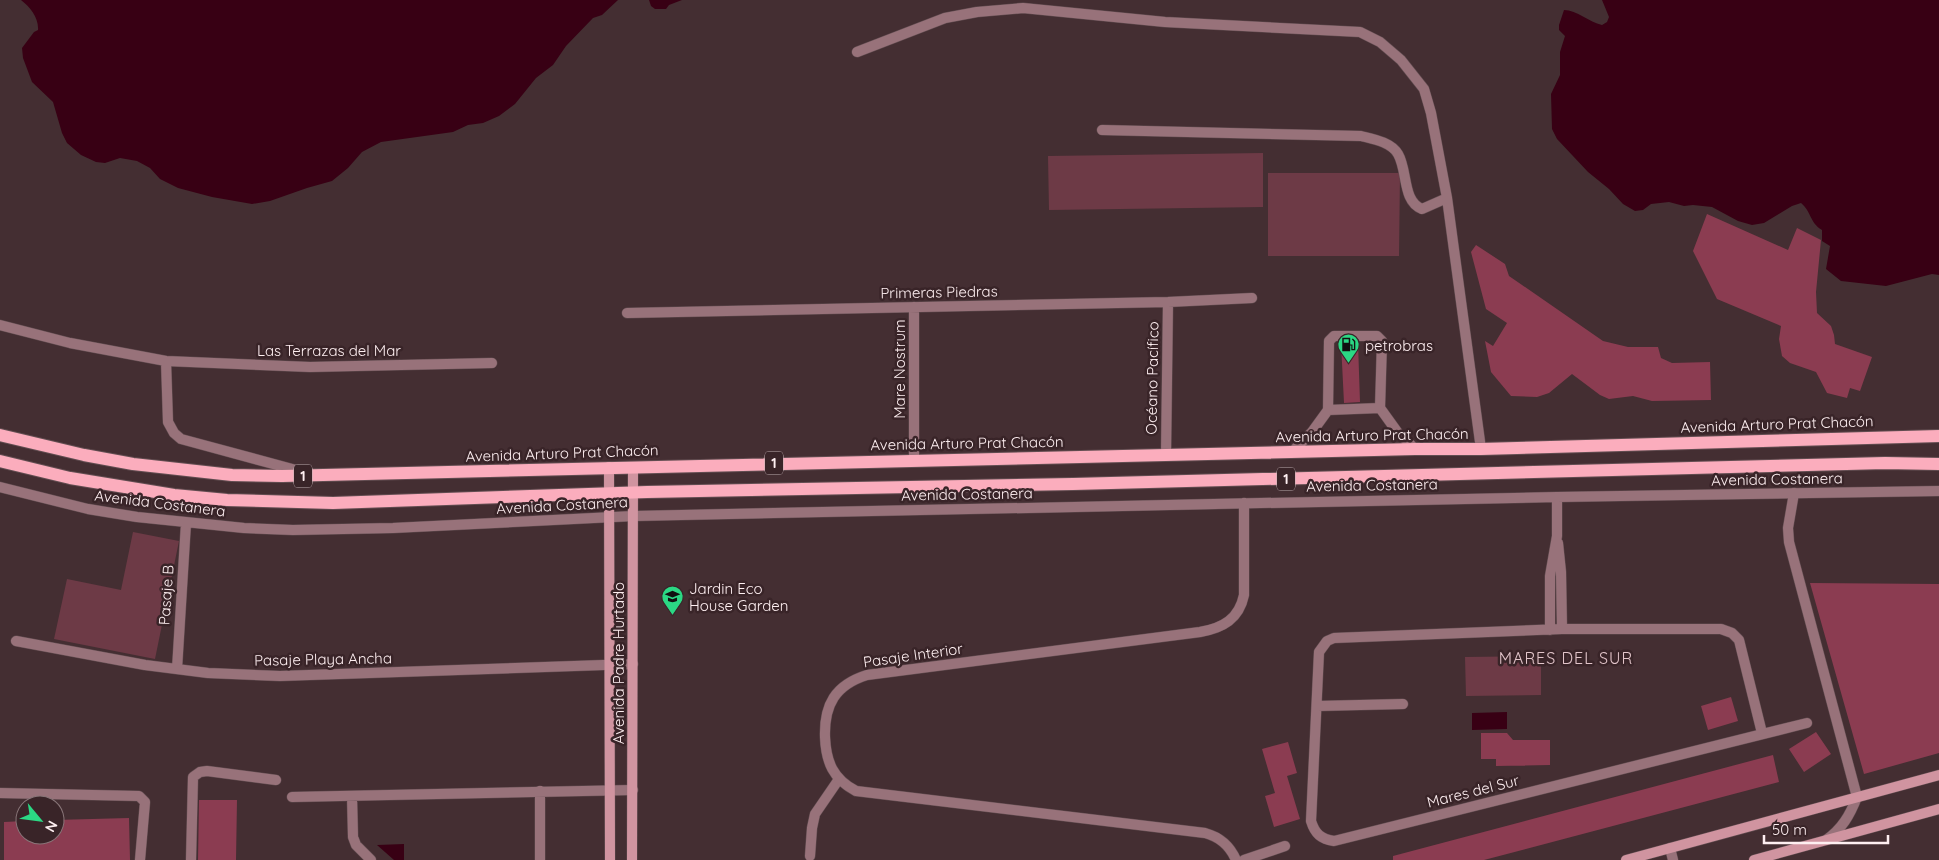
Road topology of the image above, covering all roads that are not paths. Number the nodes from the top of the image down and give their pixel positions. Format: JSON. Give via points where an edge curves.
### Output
{"nodes":[{"id":1,"x":857,"y":52,"type":"dead end"},
{"id":2,"x":1102,"y":130,"type":"dead end"},
{"id":3,"x":1447,"y":198,"type":"junction"},
{"id":4,"x":1252,"y":298,"type":"dead end"},
{"id":5,"x":1168,"y":302,"type":"junction"},
{"id":6,"x":914,"y":307,"type":"junction"},
{"id":7,"x":627,"y":313,"type":"dead end"},
{"id":8,"x":0,"y":325,"type":"edge"},
{"id":9,"x":166,"y":361,"type":"junction"},
{"id":10,"x":492,"y":363,"type":"dead end"},
{"id":11,"x":1380,"y":408,"type":"junction"},
{"id":12,"x":1328,"y":410,"type":"junction"},
{"id":13,"x":0,"y":435,"type":"edge"},
{"id":14,"x":1939,"y":436,"type":"edge"},
{"id":15,"x":1415,"y":449,"type":"junction"},
{"id":16,"x":1480,"y":449,"type":"junction"},
{"id":17,"x":1291,"y":453,"type":"junction"},
{"id":18,"x":1166,"y":455,"type":"junction"},
{"id":19,"x":0,"y":460,"type":"edge"},
{"id":20,"x":914,"y":460,"type":"junction"},
{"id":21,"x":1939,"y":464,"type":"edge"},
{"id":22,"x":633,"y":467,"type":"junction"},
{"id":23,"x":609,"y":468,"type":"junction"},
{"id":24,"x":320,"y":477,"type":"junction"},
{"id":25,"x":0,"y":488,"type":"edge"},
{"id":26,"x":1939,"y":491,"type":"edge"},
{"id":27,"x":634,"y":492,"type":"junction"},
{"id":28,"x":609,"y":493,"type":"junction"},
{"id":29,"x":1794,"y":493,"type":"junction"},
{"id":30,"x":1557,"y":497,"type":"junction"},
{"id":31,"x":1244,"y":503,"type":"junction"},
{"id":32,"x":634,"y":516,"type":"junction"},
{"id":33,"x":609,"y":518,"type":"junction"},
{"id":34,"x":186,"y":523,"type":"junction"},
{"id":35,"x":1557,"y":536,"type":"junction"},
{"id":36,"x":1562,"y":629,"type":"junction"},
{"id":37,"x":1550,"y":630,"type":"junction"},
{"id":38,"x":16,"y":641,"type":"dead end"},
{"id":39,"x":633,"y":664,"type":"junction"},
{"id":40,"x":610,"y":665,"type":"junction"},
{"id":41,"x":176,"y":669,"type":"junction"},
{"id":42,"x":1403,"y":704,"type":"dead end"},
{"id":43,"x":1317,"y":706,"type":"junction"},
{"id":44,"x":1807,"y":723,"type":"dead end"},
{"id":45,"x":1762,"y":733,"type":"junction"},
{"id":46,"x":1939,"y":775,"type":"edge"},
{"id":47,"x":838,"y":779,"type":"junction"},
{"id":48,"x":276,"y":780,"type":"dead end"},
{"id":49,"x":610,"y":790,"type":"junction"},
{"id":50,"x":632,"y":790,"type":"junction"},
{"id":51,"x":540,"y":791,"type":"junction"},
{"id":52,"x":0,"y":793,"type":"edge"},
{"id":53,"x":352,"y":796,"type":"junction"},
{"id":54,"x":292,"y":797,"type":"dead end"},
{"id":55,"x":1857,"y":797,"type":"junction"},
{"id":56,"x":1939,"y":809,"type":"edge"},
{"id":57,"x":1825,"y":840,"type":"junction"},
{"id":58,"x":1285,"y":846,"type":"dead end"},
{"id":59,"x":1670,"y":848,"type":"junction"},
{"id":60,"x":810,"y":856,"type":"dead end"},
{"id":61,"x":140,"y":860,"type":"edge"},
{"id":62,"x":191,"y":860,"type":"edge"},
{"id":63,"x":371,"y":860,"type":"edge"},
{"id":64,"x":540,"y":860,"type":"edge"},
{"id":65,"x":610,"y":860,"type":"edge"},
{"id":66,"x":632,"y":860,"type":"edge"},
{"id":67,"x":1236,"y":860,"type":"edge"},
{"id":68,"x":1244,"y":860,"type":"edge"},
{"id":69,"x":1626,"y":860,"type":"edge"},
{"id":70,"x":1673,"y":860,"type":"edge"},
{"id":71,"x":1754,"y":860,"type":"edge"}],
"edges":[{"from":1,"to":3,"type":"street","via":[[946,18],[1023,8],[1165,22],[1360,32],[1380,42],[1401,60],[1424,89]]},
{"from":2,"to":3,"type":"street","via":[[1361,136],[1388,145],[1398,154],[1415,206],[1422,209]]},
{"from":3,"to":16,"type":"street"},
{"from":4,"to":5,"type":"street","name":"Primeras Piedras"},
{"from":5,"to":6,"type":"street","name":"Primeras Piedras"},
{"from":5,"to":18,"type":"street","name":"Océano Pacífico"},
{"from":6,"to":7,"type":"street","name":"Primeras Piedras"},
{"from":6,"to":20,"type":"street","name":"Mare Nostrum"},
{"from":8,"to":9,"type":"street","name":"Las Terrazas del Mar","via":[[70,343]]},
{"from":9,"to":10,"type":"street","name":"Las Terrazas del Mar","via":[[310,367]]},
{"from":9,"to":24,"type":"street","via":[[168,422],[174,433]]},
{"from":11,"to":12,"type":"street"},
{"from":11,"to":12,"type":"street","via":[[1382,341],[1377,336],[1334,336],[1329,341]]},
{"from":11,"to":15,"type":"street","via":[[1398,433]]},
{"from":12,"to":17,"type":"street"},
{"from":13,"to":24,"type":"main road","name":"Avenida Arturo Prat Chacón","number":"1","via":[[133,464],[232,475]]},
{"from":14,"to":16,"type":"main road","name":"Avenida Arturo Prat Chacón","number":"1"},
{"from":15,"to":16,"type":"main road","name":"Avenida Arturo Prat Chacón","number":"1"},
{"from":15,"to":17,"type":"main road","name":"Avenida Arturo Prat Chacón","number":"1"},
{"from":17,"to":18,"type":"main road","name":"Avenida Arturo Prat Chacón","number":"1"},
{"from":18,"to":20,"type":"main road","name":"Avenida Arturo Prat Chacón","number":"1"},
{"from":19,"to":28,"type":"main road","number":"1","via":[[122,488],[236,501],[333,503]]},
{"from":20,"to":22,"type":"main road","name":"Avenida Arturo Prat Chacón","number":"1"},
{"from":21,"to":27,"type":"main road","number":"1"},
{"from":22,"to":23,"type":"main road","name":"Avenida Arturo Prat Chacón","number":"1"},
{"from":22,"to":27,"type":"street","name":"Avenida Padre Hurtado"},
{"from":23,"to":24,"type":"main road","name":"Avenida Arturo Prat Chacón","number":"1"},
{"from":23,"to":28,"type":"street","name":"Avenida Padre Hurtado"},
{"from":25,"to":34,"type":"street","name":"Avenida Costanera","via":[[88,509]]},
{"from":26,"to":29,"type":"street","name":"Avenida Costanera"},
{"from":27,"to":28,"type":"main road","number":"1"},
{"from":27,"to":32,"type":"street","name":"Avenida Padre Hurtado"},
{"from":28,"to":33,"type":"street","name":"Avenida Padre Hurtado"},
{"from":29,"to":30,"type":"street","name":"Avenida Costanera"},
{"from":29,"to":55,"type":"street","via":[[1789,542]]},
{"from":30,"to":31,"type":"street","name":"Avenida Costanera"},
{"from":30,"to":35,"type":"street"},
{"from":31,"to":32,"type":"street","name":"Avenida Costanera"},
{"from":31,"to":47,"type":"street","name":"Pasaje Interior","via":[[1244,595],[1240,609],[1230,622],[1207,630],[856,679],[838,692],[825,719],[826,752]]},
{"from":32,"to":33,"type":"street","name":"Avenida Costanera"},
{"from":32,"to":39,"type":"street","name":"Avenida Padre Hurtado"},
{"from":33,"to":34,"type":"street","name":"Avenida Costanera","via":[[345,529],[244,528]]},
{"from":33,"to":40,"type":"street","name":"Avenida Padre Hurtado"},
{"from":34,"to":41,"type":"street","name":"Pasaje B"},
{"from":35,"to":36,"type":"street"},
{"from":35,"to":37,"type":"street","via":[[1550,576]]},
{"from":36,"to":37,"type":"street","name":"Mares del Sur"},
{"from":36,"to":45,"type":"street","name":"Mares del Sur","via":[[1721,629],[1732,633],[1739,640]]},
{"from":37,"to":43,"type":"street","name":"Mares del Sur","via":[[1334,638],[1327,641],[1319,652]]},
{"from":38,"to":41,"type":"street","name":"Pasaje Playa Ancha"},
{"from":39,"to":40,"type":"street","name":"Pasaje Playa Ancha"},
{"from":39,"to":50,"type":"street","name":"Avenida Padre Hurtado"},
{"from":40,"to":41,"type":"street","name":"Pasaje Playa Ancha","via":[[318,676],[244,675]]},
{"from":40,"to":49,"type":"street","name":"Avenida Padre Hurtado"},
{"from":42,"to":43,"type":"street"},
{"from":43,"to":45,"type":"street","name":"Mares del Sur","via":[[1311,821],[1320,837],[1334,841]]},
{"from":44,"to":45,"type":"street","name":"Mares del Sur"},
{"from":46,"to":55,"type":"street"},
{"from":47,"to":60,"type":"street","via":[[815,814]]},
{"from":47,"to":67,"type":"street","via":[[856,791],[867,793],[1205,833],[1225,843]]},
{"from":48,"to":62,"type":"street","via":[[207,771],[194,777]]},
{"from":49,"to":50,"type":"street"},
{"from":49,"to":51,"type":"street"},
{"from":49,"to":65,"type":"street","name":"Avenida Padre Hurtado"},
{"from":50,"to":66,"type":"street","name":"Avenida Padre Hurtado"},
{"from":51,"to":53,"type":"street"},
{"from":51,"to":64,"type":"street"},
{"from":52,"to":61,"type":"street","via":[[139,796],[145,802]]},
{"from":53,"to":54,"type":"street"},
{"from":53,"to":63,"type":"street","via":[[353,837],[356,845]]},
{"from":55,"to":57,"type":"street","via":[[1844,822]]},
{"from":55,"to":59,"type":"street"},
{"from":56,"to":57,"type":"street"},
{"from":57,"to":71,"type":"street"},
{"from":58,"to":68,"type":"street"},
{"from":59,"to":69,"type":"street"},
{"from":59,"to":70,"type":"street"}]}
